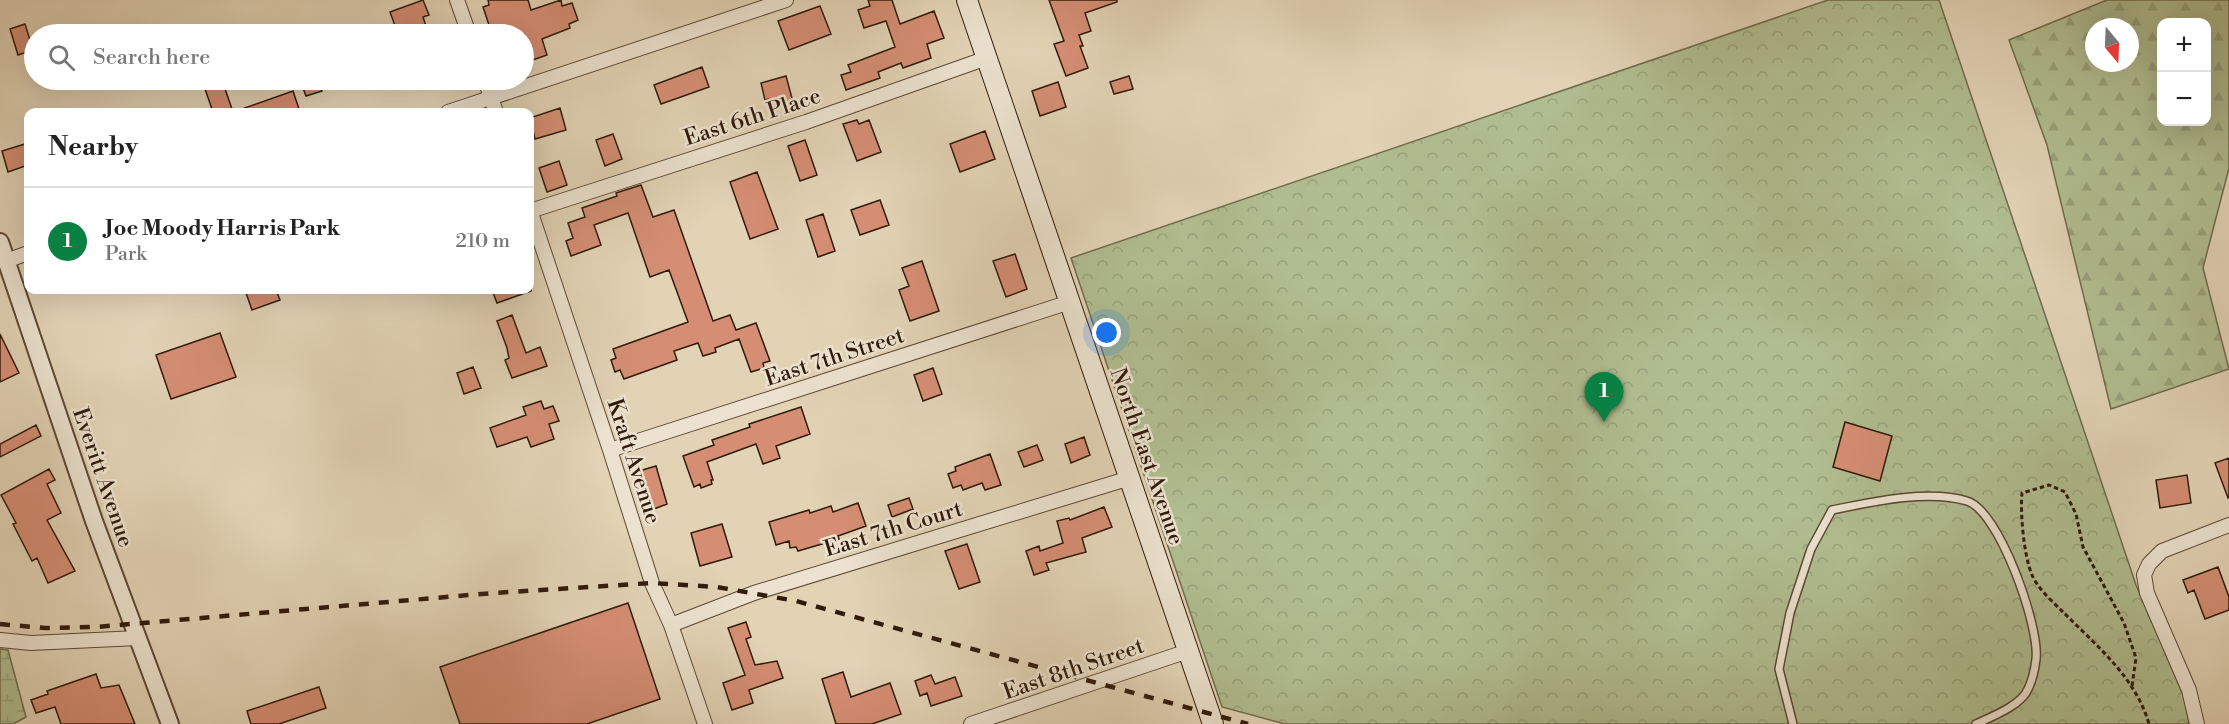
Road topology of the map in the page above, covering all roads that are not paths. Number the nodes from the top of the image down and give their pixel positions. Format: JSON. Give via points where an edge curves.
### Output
{"nodes":[{"id":1,"x":457,"y":0,"type":"edge"},
{"id":2,"x":786,"y":0,"type":"edge"},
{"id":3,"x":967,"y":0,"type":"edge"},
{"id":4,"x":465,"y":24,"type":"edge"},
{"id":5,"x":987,"y":58,"type":"junction"},
{"id":6,"x":534,"y":84,"type":"edge"},
{"id":7,"x":488,"y":90,"type":"edge"},
{"id":8,"x":515,"y":90,"type":"edge"},
{"id":9,"x":491,"y":98,"type":"junction"},
{"id":10,"x":460,"y":108,"type":"edge"},
{"id":11,"x":495,"y":108,"type":"edge"},
{"id":12,"x":534,"y":210,"type":"edge"},
{"id":13,"x":534,"y":223,"type":"edge"},
{"id":14,"x":0,"y":242,"type":"edge"},
{"id":15,"x":24,"y":254,"type":"edge"},
{"id":16,"x":6,"y":261,"type":"junction"},
{"id":17,"x":1070,"y":302,"type":"junction"},
{"id":18,"x":610,"y":450,"type":"junction"},
{"id":19,"x":1130,"y":478,"type":"junction"},
{"id":20,"x":2229,"y":525,"type":"edge"},
{"id":21,"x":671,"y":625,"type":"junction"},
{"id":22,"x":138,"y":638,"type":"junction"},
{"id":23,"x":0,"y":640,"type":"edge"},
{"id":24,"x":1188,"y":651,"type":"junction"},
{"id":25,"x":170,"y":724,"type":"edge"},
{"id":26,"x":705,"y":724,"type":"edge"},
{"id":27,"x":971,"y":724,"type":"edge"},
{"id":28,"x":1213,"y":724,"type":"edge"},
{"id":29,"x":1793,"y":724,"type":"edge"},
{"id":30,"x":1976,"y":724,"type":"edge"},
{"id":31,"x":2197,"y":724,"type":"edge"}],
"edges":[{"from":1,"to":4,"type":"street"},
{"from":2,"to":6,"type":"street"},
{"from":3,"to":5,"type":"main road","name":"North East Avenue"},
{"from":5,"to":12,"type":"street","name":"East 6th Place","via":[[806,122]]},
{"from":5,"to":17,"type":"main road","name":"North East Avenue"},
{"from":7,"to":9,"type":"street"},
{"from":8,"to":9,"type":"street"},
{"from":9,"to":10,"type":"street"},
{"from":9,"to":11,"type":"street"},
{"from":13,"to":18,"type":"street","name":"Kraft Avenue"},
{"from":14,"to":16,"type":"street","name":"Everitt Avenue"},
{"from":15,"to":16,"type":"street"},
{"from":16,"to":22,"type":"street","name":"Everitt Avenue"},
{"from":17,"to":18,"type":"street","name":"East 7th Street"},
{"from":17,"to":19,"type":"main road","name":"North East Avenue"},
{"from":18,"to":21,"type":"street","name":"Kraft Avenue","via":[[652,583]]},
{"from":19,"to":21,"type":"street","name":"East 7th Court","via":[[754,593]]},
{"from":19,"to":24,"type":"main road","name":"North East Avenue"},
{"from":20,"to":31,"type":"street","via":[[2162,551],[2144,575],[2144,585],[2189,690]]},
{"from":21,"to":26,"type":"street","name":"Kraft Avenue"},
{"from":22,"to":23,"type":"street","via":[[31,643]]},
{"from":22,"to":25,"type":"street","name":"Everitt Avenue"},
{"from":24,"to":27,"type":"street","name":"East 8th Street"},
{"from":24,"to":28,"type":"main road","name":"North East Avenue"},
{"from":29,"to":30,"type":"lane","via":[[1779,669],[1790,613],[1811,549],[1832,510],[1931,496],[1969,501],[1990,520],[2030,611],[2037,657],[2028,692],[2004,711]]}]}
